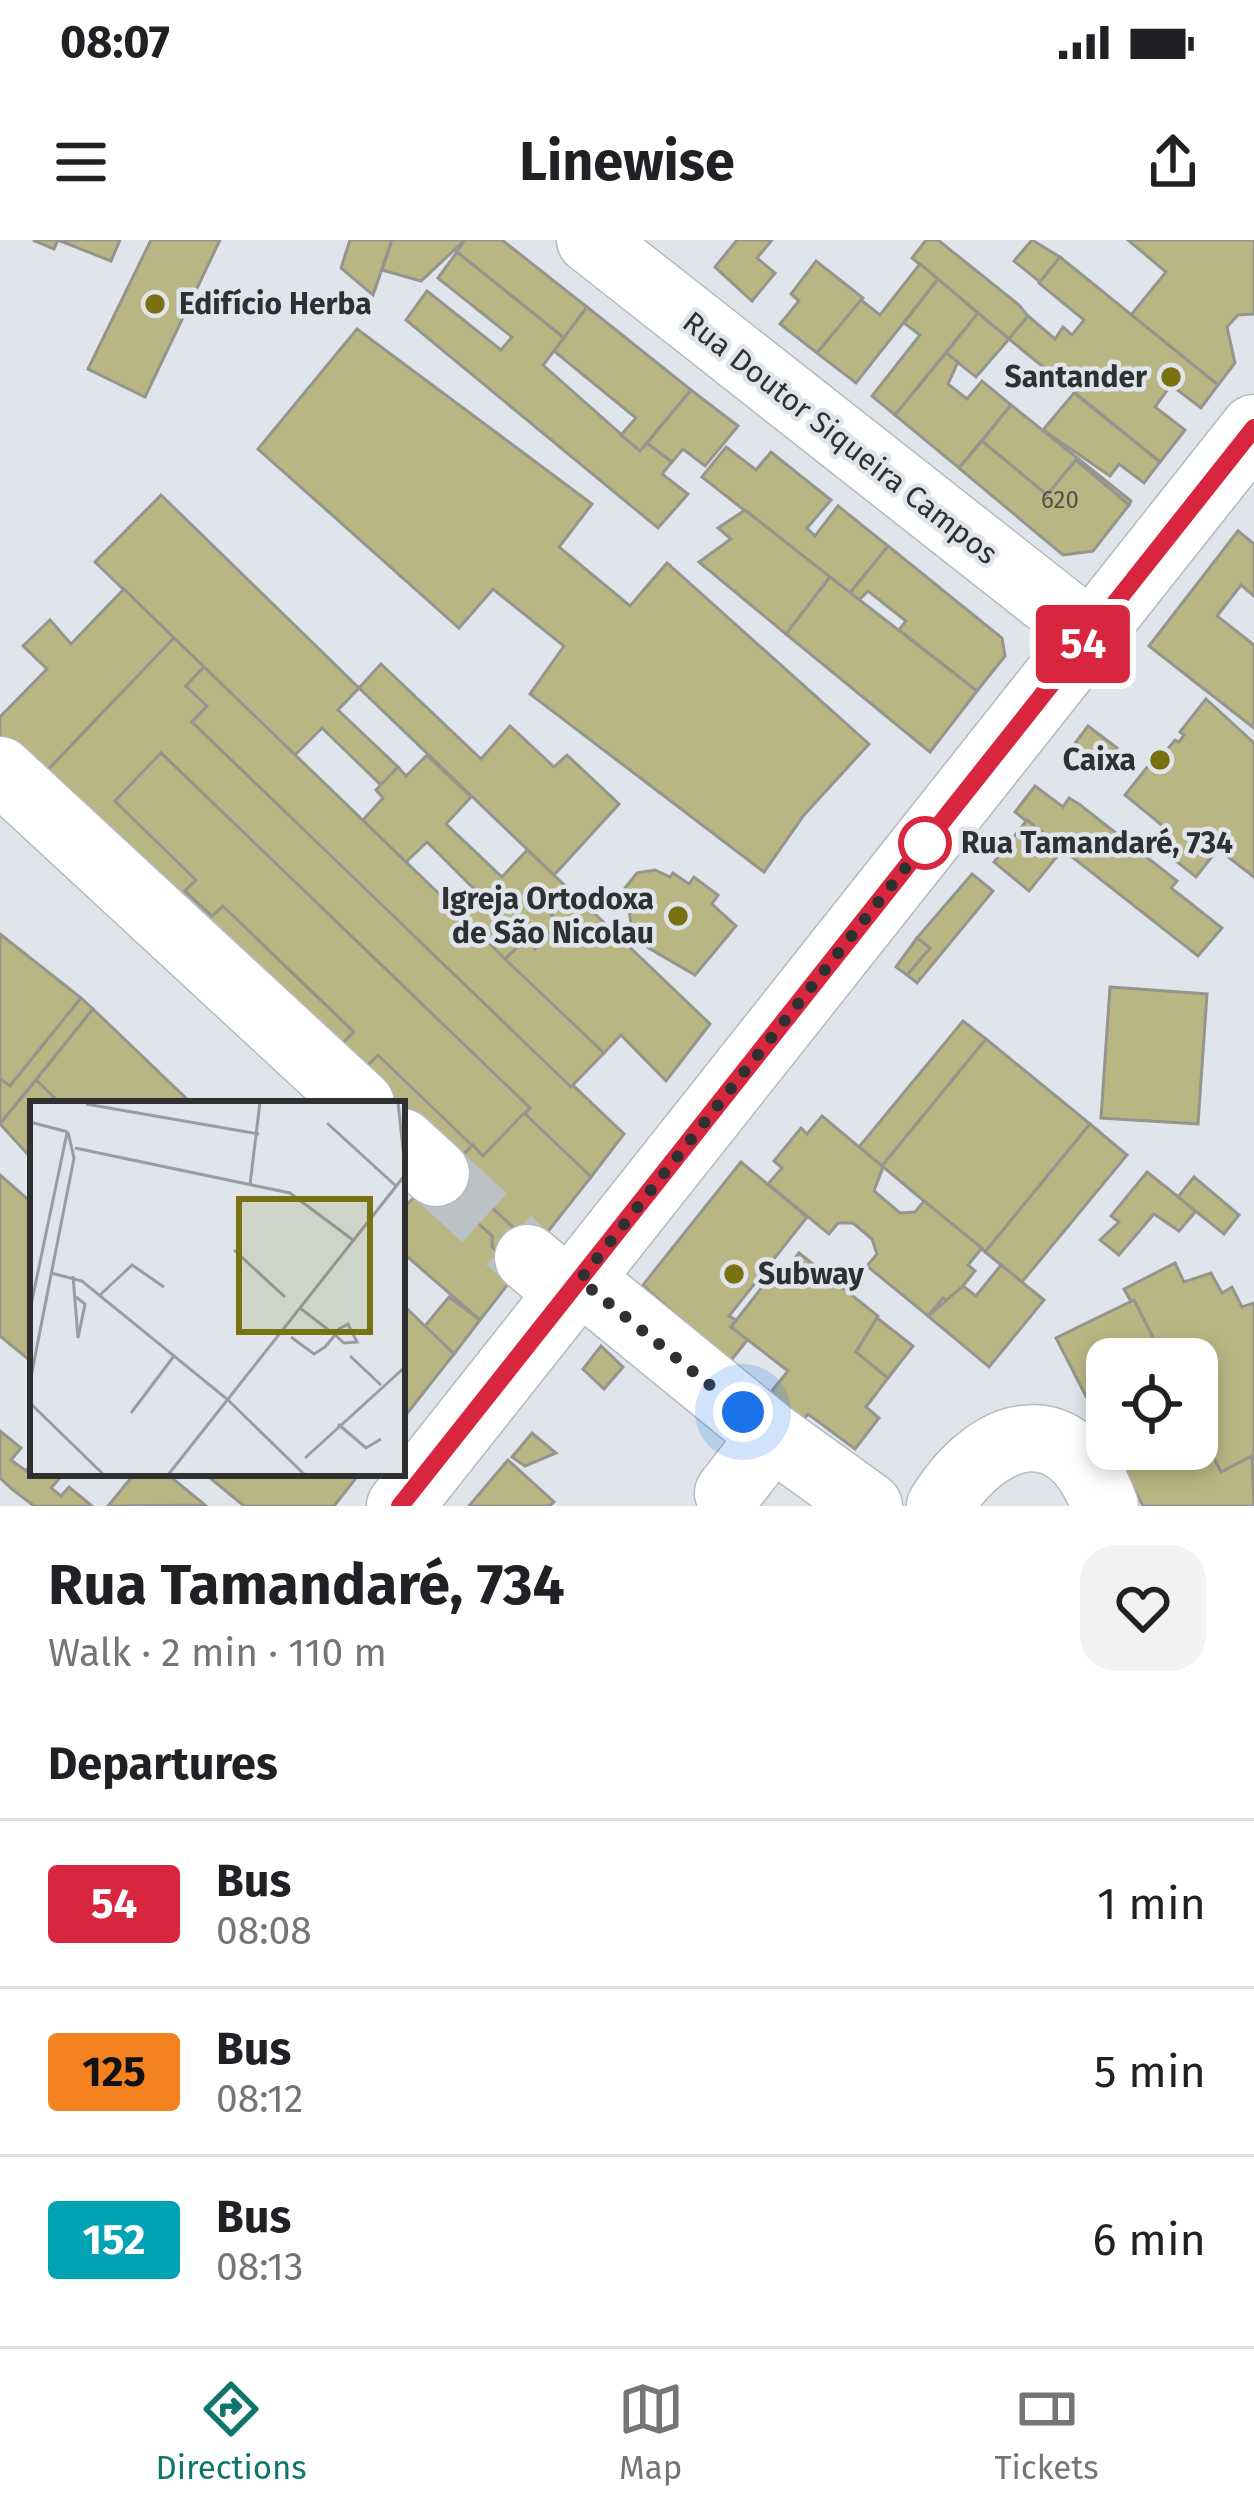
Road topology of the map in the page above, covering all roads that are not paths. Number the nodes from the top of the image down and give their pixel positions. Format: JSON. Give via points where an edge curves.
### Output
{"nodes":[{"id":1,"x":590,"y":240,"type":"edge"},
{"id":2,"x":1254,"y":428,"type":"edge"},
{"id":3,"x":1091,"y":634,"type":"junction"},
{"id":4,"x":0,"y":770,"type":"edge"},
{"id":5,"x":358,"y":1101,"type":"edge"},
{"id":6,"x":560,"y":1277,"type":"junction"},
{"id":7,"x":772,"y":1436,"type":"junction"},
{"id":8,"x":728,"y":1493,"type":"dead end"},
{"id":9,"x":400,"y":1506,"type":"edge"},
{"id":10,"x":868,"y":1506,"type":"edge"},
{"id":11,"x":940,"y":1506,"type":"edge"},
{"id":12,"x":1105,"y":1506,"type":"edge"}],
"edges":[{"from":1,"to":3,"type":"street","name":"Rua Doutor Siqueira Campos"},
{"from":2,"to":3,"type":"street"},
{"from":3,"to":6,"type":"street"},
{"from":4,"to":5,"type":"street"},
{"from":6,"to":7,"type":"street"},
{"from":6,"to":9,"type":"street"},
{"from":7,"to":8,"type":"street"},
{"from":7,"to":10,"type":"street"},
{"from":11,"to":12,"type":"street","via":[[958,1476],[999,1445],[1037,1436],[1068,1446],[1094,1474]]}]}
